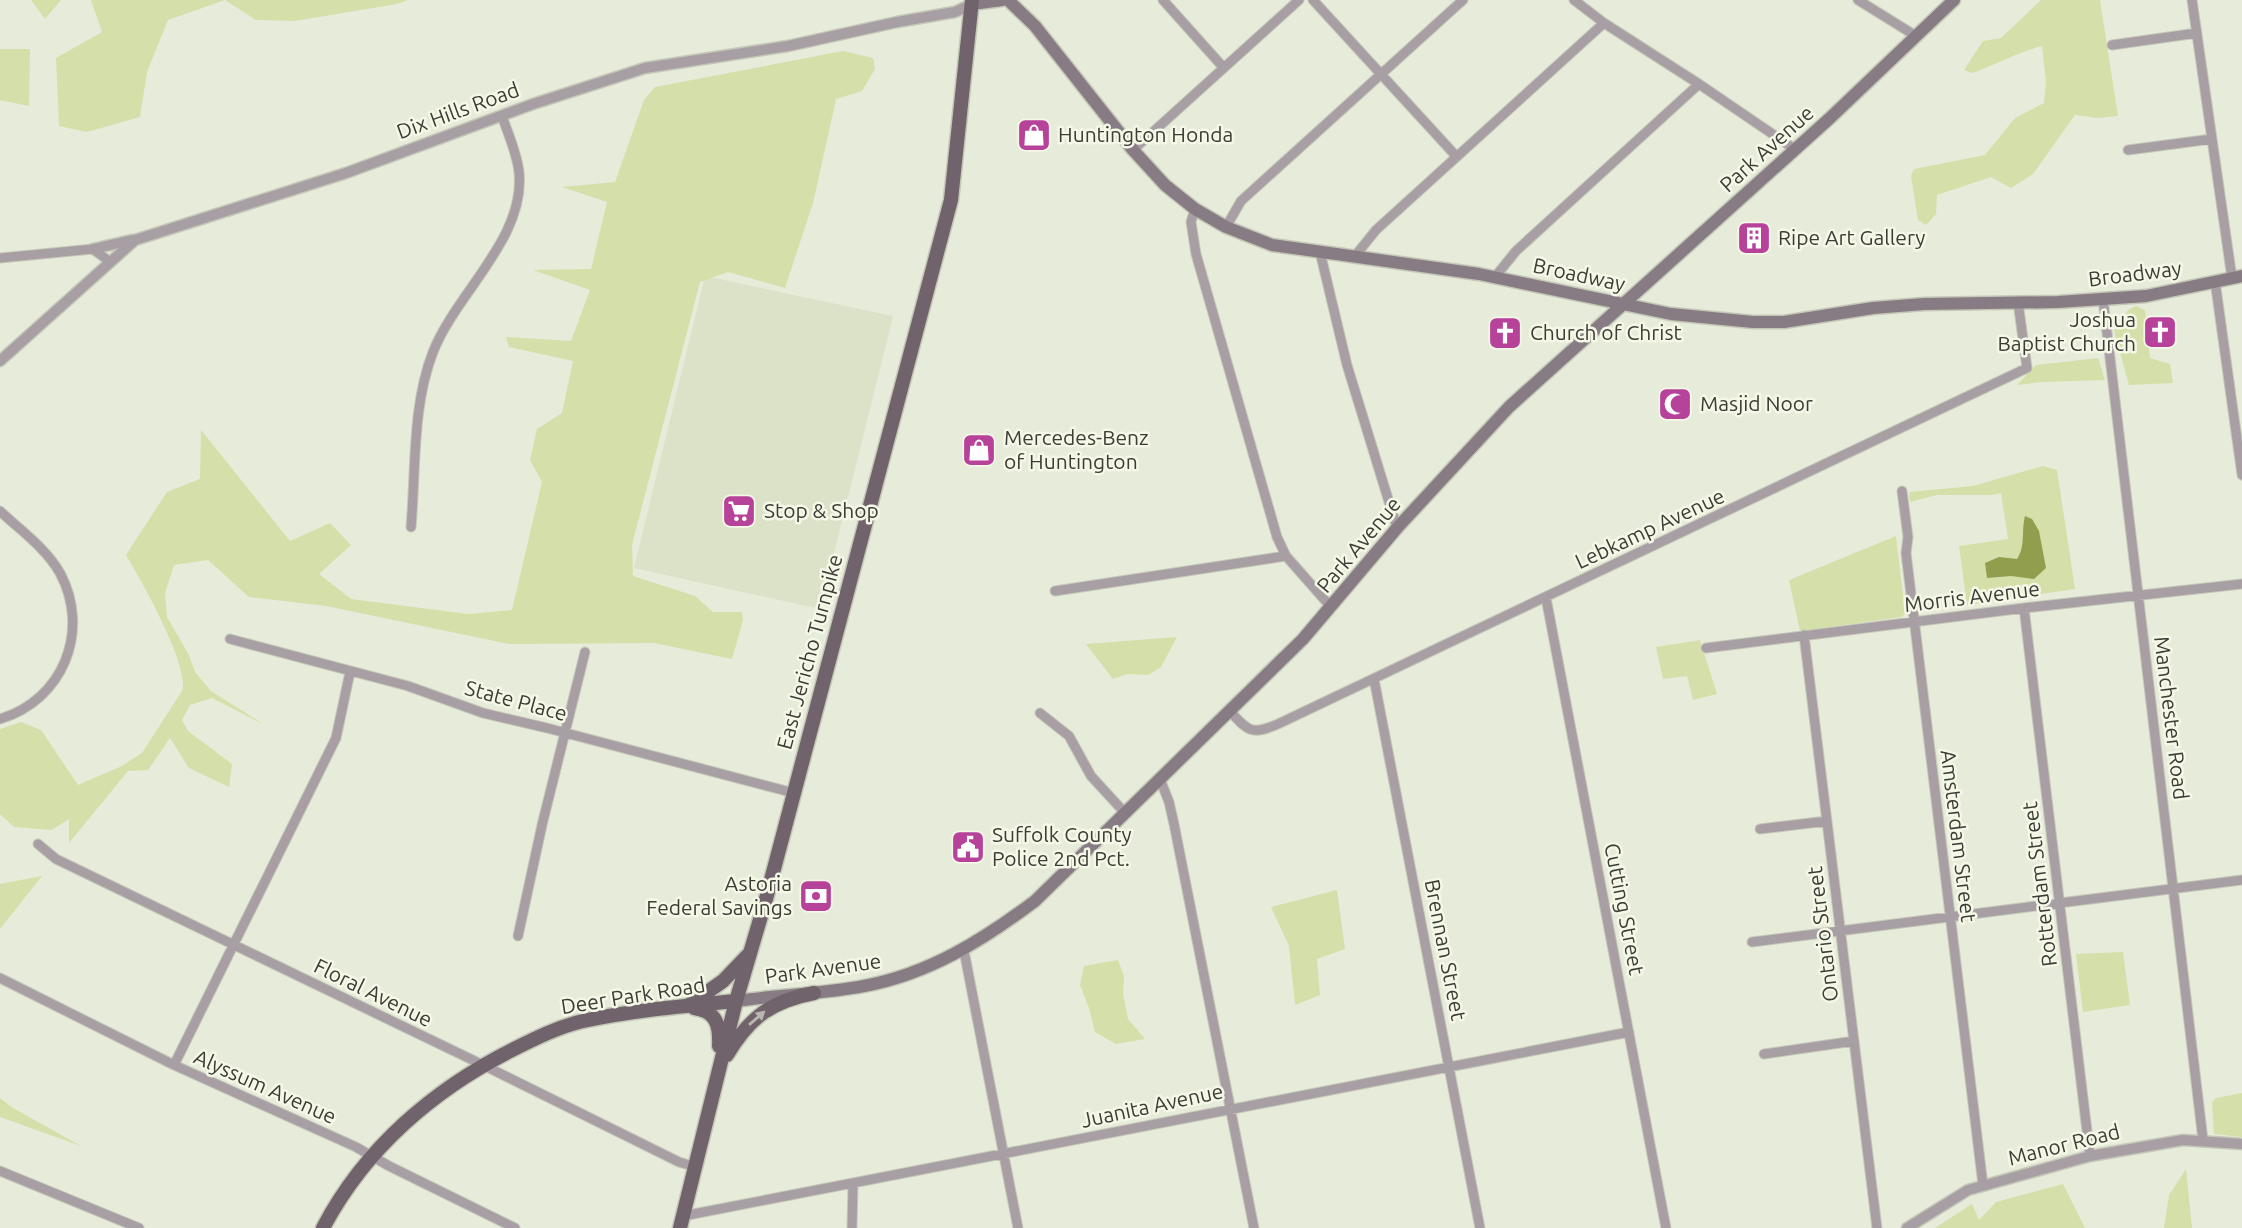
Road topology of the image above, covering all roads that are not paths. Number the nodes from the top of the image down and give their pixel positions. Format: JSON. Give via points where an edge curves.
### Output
{"nodes":[{"id":1,"x":1002,"y":0,"type":"edge"},
{"id":2,"x":1008,"y":0,"type":"edge"},
{"id":3,"x":1163,"y":0,"type":"edge"},
{"id":4,"x":1299,"y":0,"type":"edge"},
{"id":5,"x":1313,"y":0,"type":"edge"},
{"id":6,"x":1463,"y":0,"type":"edge"},
{"id":7,"x":1574,"y":0,"type":"edge"},
{"id":8,"x":1858,"y":0,"type":"edge"},
{"id":9,"x":1954,"y":0,"type":"edge"},
{"id":10,"x":2192,"y":0,"type":"edge"},
{"id":11,"x":973,"y":1,"type":"edge"},
{"id":12,"x":1604,"y":23,"type":"junction"},
{"id":13,"x":2197,"y":33,"type":"junction"},
{"id":14,"x":1916,"y":36,"type":"junction"},
{"id":15,"x":2112,"y":45,"type":"dead end"},
{"id":16,"x":1223,"y":67,"type":"junction"},
{"id":17,"x":1382,"y":74,"type":"junction"},
{"id":18,"x":1699,"y":83,"type":"junction"},
{"id":19,"x":502,"y":116,"type":"junction"},
{"id":20,"x":2212,"y":139,"type":"junction"},
{"id":21,"x":1133,"y":150,"type":"junction"},
{"id":22,"x":1796,"y":150,"type":"junction"},
{"id":23,"x":2128,"y":150,"type":"dead end"},
{"id":24,"x":1456,"y":156,"type":"junction"},
{"id":25,"x":1195,"y":209,"type":"junction"},
{"id":26,"x":1226,"y":228,"type":"junction"},
{"id":27,"x":135,"y":240,"type":"junction"},
{"id":28,"x":93,"y":249,"type":"junction"},
{"id":29,"x":1320,"y":253,"type":"junction"},
{"id":30,"x":1355,"y":256,"type":"junction"},
{"id":31,"x":0,"y":258,"type":"edge"},
{"id":32,"x":110,"y":262,"type":"junction"},
{"id":33,"x":1495,"y":277,"type":"junction"},
{"id":34,"x":2237,"y":277,"type":"edge"},
{"id":35,"x":2216,"y":281,"type":"junction"},
{"id":36,"x":2103,"y":299,"type":"junction"},
{"id":37,"x":2018,"y":302,"type":"junction"},
{"id":38,"x":1622,"y":304,"type":"junction"},
{"id":39,"x":0,"y":361,"type":"edge"},
{"id":40,"x":2242,"y":475,"type":"edge"},
{"id":41,"x":1902,"y":491,"type":"dead end"},
{"id":42,"x":0,"y":511,"type":"edge"},
{"id":43,"x":411,"y":527,"type":"dead end"},
{"id":44,"x":1397,"y":528,"type":"junction"},
{"id":45,"x":1286,"y":556,"type":"junction"},
{"id":46,"x":2242,"y":584,"type":"edge"},
{"id":47,"x":1055,"y":591,"type":"dead end"},
{"id":48,"x":2138,"y":595,"type":"junction"},
{"id":49,"x":1546,"y":597,"type":"junction"},
{"id":50,"x":1331,"y":607,"type":"junction"},
{"id":51,"x":2024,"y":608,"type":"junction"},
{"id":52,"x":1914,"y":622,"type":"junction"},
{"id":53,"x":1804,"y":635,"type":"junction"},
{"id":54,"x":230,"y":639,"type":"dead end"},
{"id":55,"x":1706,"y":648,"type":"dead end"},
{"id":56,"x":585,"y":652,"type":"dead end"},
{"id":57,"x":350,"y":672,"type":"junction"},
{"id":58,"x":1374,"y":679,"type":"junction"},
{"id":59,"x":1230,"y":711,"type":"junction"},
{"id":60,"x":1040,"y":713,"type":"dead end"},
{"id":61,"x":0,"y":719,"type":"edge"},
{"id":62,"x":565,"y":733,"type":"junction"},
{"id":63,"x":1160,"y":779,"type":"junction"},
{"id":64,"x":794,"y":793,"type":"junction"},
{"id":65,"x":1125,"y":813,"type":"junction"},
{"id":66,"x":1827,"y":821,"type":"junction"},
{"id":67,"x":1760,"y":830,"type":"dead end"},
{"id":68,"x":38,"y":844,"type":"dead end"},
{"id":69,"x":2242,"y":880,"type":"edge"},
{"id":70,"x":2174,"y":888,"type":"junction"},
{"id":71,"x":2059,"y":902,"type":"junction"},
{"id":72,"x":1951,"y":917,"type":"junction"},
{"id":73,"x":1841,"y":930,"type":"junction"},
{"id":74,"x":518,"y":936,"type":"dead end"},
{"id":75,"x":1752,"y":942,"type":"dead end"},
{"id":76,"x":233,"y":945,"type":"junction"},
{"id":77,"x":751,"y":951,"type":"junction"},
{"id":78,"x":964,"y":951,"type":"junction"},
{"id":79,"x":0,"y":978,"type":"edge"},
{"id":80,"x":814,"y":993,"type":"junction"},
{"id":81,"x":736,"y":1001,"type":"junction"},
{"id":82,"x":686,"y":1006,"type":"junction"},
{"id":83,"x":1629,"y":1031,"type":"junction"},
{"id":84,"x":1854,"y":1041,"type":"junction"},
{"id":85,"x":1765,"y":1054,"type":"dead end"},
{"id":86,"x":174,"y":1065,"type":"junction"},
{"id":87,"x":483,"y":1065,"type":"junction"},
{"id":88,"x":719,"y":1068,"type":"junction"},
{"id":89,"x":1450,"y":1068,"type":"junction"},
{"id":90,"x":1231,"y":1108,"type":"junction"},
{"id":91,"x":2203,"y":1140,"type":"junction"},
{"id":92,"x":2242,"y":1144,"type":"edge"},
{"id":93,"x":371,"y":1156,"type":"junction"},
{"id":94,"x":1003,"y":1156,"type":"junction"},
{"id":95,"x":2090,"y":1156,"type":"junction"},
{"id":96,"x":696,"y":1167,"type":"junction"},
{"id":97,"x":0,"y":1171,"type":"edge"},
{"id":98,"x":853,"y":1184,"type":"junction"},
{"id":99,"x":1983,"y":1185,"type":"junction"},
{"id":100,"x":682,"y":1222,"type":"edge"},
{"id":101,"x":139,"y":1228,"type":"edge"},
{"id":102,"x":323,"y":1228,"type":"edge"},
{"id":103,"x":515,"y":1228,"type":"edge"},
{"id":104,"x":852,"y":1228,"type":"edge"},
{"id":105,"x":1018,"y":1228,"type":"edge"},
{"id":106,"x":1254,"y":1228,"type":"edge"},
{"id":107,"x":1480,"y":1228,"type":"edge"},
{"id":108,"x":1666,"y":1228,"type":"edge"},
{"id":109,"x":1877,"y":1228,"type":"edge"},
{"id":110,"x":1907,"y":1228,"type":"edge"}],
"edges":[{"from":1,"to":11,"type":"main road"},
{"from":2,"to":21,"type":"main road","name":"Broadway"},
{"from":3,"to":16,"type":"street"},
{"from":4,"to":16,"type":"street"},
{"from":5,"to":17,"type":"street"},
{"from":6,"to":17,"type":"street"},
{"from":7,"to":12,"type":"street"},
{"from":8,"to":14,"type":"street"},
{"from":9,"to":14,"type":"main road","name":"Park Avenue"},
{"from":10,"to":13,"type":"street"},
{"from":11,"to":19,"type":"street","name":"Dix Hills Road","via":[[955,12],[788,46],[654,65]]},
{"from":11,"to":64,"type":"main road","name":"East Jericho Turnpike","via":[[951,200]]},
{"from":12,"to":18,"type":"street"},
{"from":12,"to":24,"type":"street"},
{"from":13,"to":15,"type":"street"},
{"from":13,"to":20,"type":"street"},
{"from":14,"to":22,"type":"main road","name":"Park Avenue"},
{"from":16,"to":21,"type":"street"},
{"from":17,"to":24,"type":"street"},
{"from":17,"to":26,"type":"street","via":[[1241,201]]},
{"from":18,"to":22,"type":"street"},
{"from":18,"to":33,"type":"street","via":[[1516,251]]},
{"from":19,"to":27,"type":"street","name":"Dix Hills Road","via":[[346,173]]},
{"from":19,"to":43,"type":"street","via":[[519,172],[518,202],[507,231],[433,352],[422,387]]},
{"from":20,"to":23,"type":"street"},
{"from":20,"to":34,"type":"street"},
{"from":21,"to":25,"type":"main road","name":"Broadway"},
{"from":22,"to":38,"type":"main road","name":"Park Avenue"},
{"from":24,"to":30,"type":"street","via":[[1376,230]]},
{"from":25,"to":26,"type":"main road","name":"Broadway"},
{"from":25,"to":45,"type":"street","via":[[1191,222],[1196,254]]},
{"from":26,"to":29,"type":"main road","name":"Broadway","via":[[1272,245]]},
{"from":27,"to":28,"type":"street"},
{"from":27,"to":32,"type":"street","name":"Dix Hills Road"},
{"from":28,"to":31,"type":"street"},
{"from":28,"to":32,"type":"street"},
{"from":29,"to":30,"type":"main road","name":"Broadway"},
{"from":29,"to":44,"type":"street","via":[[1347,365]]},
{"from":30,"to":33,"type":"main road","name":"Broadway"},
{"from":32,"to":39,"type":"street","name":"Dix Hills Road"},
{"from":33,"to":38,"type":"main road","name":"Broadway"},
{"from":34,"to":35,"type":"main road","name":"Broadway"},
{"from":35,"to":36,"type":"main road","name":"Broadway","via":[[2146,296]]},
{"from":35,"to":40,"type":"street"},
{"from":36,"to":37,"type":"main road","name":"Broadway"},
{"from":36,"to":48,"type":"street","name":"Manchester Road"},
{"from":37,"to":38,"type":"main road","name":"Broadway","via":[[1901,305],[1767,322],[1688,317]]},
{"from":37,"to":49,"type":"street","name":"Lebkamp Avenue","via":[[2027,368]]},
{"from":38,"to":44,"type":"main road","name":"Park Avenue","via":[[1509,407]]},
{"from":41,"to":52,"type":"street","name":"Amsterdam Street"},
{"from":42,"to":61,"type":"street","via":[[59,571],[68,592],[73,626],[68,658],[60,673],[34,703]]},
{"from":44,"to":50,"type":"main road","name":"Park Avenue"},
{"from":45,"to":47,"type":"street"},
{"from":45,"to":50,"type":"street"},
{"from":46,"to":48,"type":"street","name":"Morris Avenue"},
{"from":48,"to":51,"type":"street","name":"Morris Avenue"},
{"from":48,"to":70,"type":"street","name":"Manchester Road"},
{"from":49,"to":58,"type":"street","name":"Lebkamp Avenue"},
{"from":49,"to":83,"type":"street","name":"Cutting Street"},
{"from":50,"to":59,"type":"main road","name":"Park Avenue"},
{"from":51,"to":52,"type":"street","name":"Morris Avenue"},
{"from":51,"to":71,"type":"street","name":"Rotterdam Street"},
{"from":52,"to":53,"type":"street","name":"Morris Avenue"},
{"from":52,"to":72,"type":"street","name":"Amsterdam Street"},
{"from":53,"to":55,"type":"street","name":"Morris Avenue"},
{"from":53,"to":66,"type":"street","name":"Ontario Street"},
{"from":54,"to":57,"type":"street","name":"State Place"},
{"from":56,"to":62,"type":"street"},
{"from":57,"to":62,"type":"street","name":"State Place"},
{"from":57,"to":76,"type":"street","via":[[336,738]]},
{"from":58,"to":59,"type":"street","name":"Lebkamp Avenue","via":[[1261,731],[1249,730]]},
{"from":58,"to":89,"type":"street","name":"Brennan Street"},
{"from":59,"to":63,"type":"main road","name":"Park Avenue"},
{"from":60,"to":65,"type":"street","via":[[1069,736],[1091,776]]},
{"from":62,"to":64,"type":"street","name":"State Place"},
{"from":62,"to":74,"type":"street"},
{"from":63,"to":65,"type":"main road","name":"Park Avenue"},
{"from":63,"to":90,"type":"street","via":[[1169,802]]},
{"from":64,"to":77,"type":"main road","name":"East Jericho Turnpike"},
{"from":65,"to":78,"type":"main road","name":"Park Avenue","via":[[1035,901]]},
{"from":66,"to":67,"type":"street"},
{"from":66,"to":73,"type":"street","name":"Ontario Street"},
{"from":68,"to":76,"type":"street","name":"Floral Avenue","via":[[56,859]]},
{"from":69,"to":70,"type":"street"},
{"from":70,"to":71,"type":"street"},
{"from":70,"to":91,"type":"street","name":"Manchester Road"},
{"from":71,"to":72,"type":"street"},
{"from":71,"to":95,"type":"street","name":"Rotterdam Street"},
{"from":72,"to":73,"type":"street"},
{"from":72,"to":99,"type":"street","name":"Amsterdam Street"},
{"from":73,"to":75,"type":"street"},
{"from":73,"to":84,"type":"street","name":"Ontario Street"},
{"from":76,"to":86,"type":"street"},
{"from":76,"to":87,"type":"street","name":"Floral Avenue"},
{"from":77,"to":81,"type":"main road","name":"East Jericho Turnpike"},
{"from":77,"to":82,"type":"main road","via":[[723,981]]},
{"from":78,"to":80,"type":"main road","name":"Park Avenue","via":[[891,979]]},
{"from":78,"to":94,"type":"street"},
{"from":79,"to":86,"type":"street","name":"Alyssum Avenue"},
{"from":80,"to":81,"type":"main road","name":"Park Avenue"},
{"from":88,"to":80,"type":"main road","one_way":true,"via":[[760,1014],[778,1003]]},
{"from":81,"to":82,"type":"main road","name":"Deer Park Road"},
{"from":81,"to":88,"type":"main road","name":"East Jericho Turnpike"},
{"from":82,"to":87,"type":"main road","name":"Deer Park Road","via":[[583,1021],[549,1032]]},
{"from":82,"to":88,"type":"main road","via":[[702,1009],[716,1020]]},
{"from":83,"to":89,"type":"street","name":"Juanita Avenue"},
{"from":83,"to":108,"type":"street","name":"Cutting Street"},
{"from":84,"to":85,"type":"street"},
{"from":84,"to":109,"type":"street","name":"Ontario Street"},
{"from":86,"to":93,"type":"street","name":"Alyssum Avenue"},
{"from":87,"to":93,"type":"main road","name":"Deer Park Road","via":[[418,1111]]},
{"from":87,"to":96,"type":"street","name":"Floral Avenue"},
{"from":88,"to":96,"type":"main road","name":"East Jericho Turnpike"},
{"from":89,"to":90,"type":"street","name":"Juanita Avenue"},
{"from":89,"to":107,"type":"street","name":"Brennan Street"},
{"from":90,"to":94,"type":"street","name":"Juanita Avenue"},
{"from":90,"to":106,"type":"street"},
{"from":91,"to":92,"type":"street","name":"Manor Road"},
{"from":91,"to":95,"type":"street","name":"Manor Road"},
{"from":93,"to":102,"type":"main road","name":"Deer Park Road"},
{"from":93,"to":103,"type":"street","name":"Alyssum Avenue"},
{"from":94,"to":98,"type":"street","name":"Juanita Avenue"},
{"from":94,"to":105,"type":"street"},
{"from":95,"to":99,"type":"street","name":"Manor Road"},
{"from":96,"to":100,"type":"main road","name":"East Jericho Turnpike"},
{"from":97,"to":101,"type":"street"},
{"from":98,"to":100,"type":"street","name":"Juanita Avenue"},
{"from":98,"to":104,"type":"street"},
{"from":99,"to":110,"type":"street","name":"Manor Road"}]}
